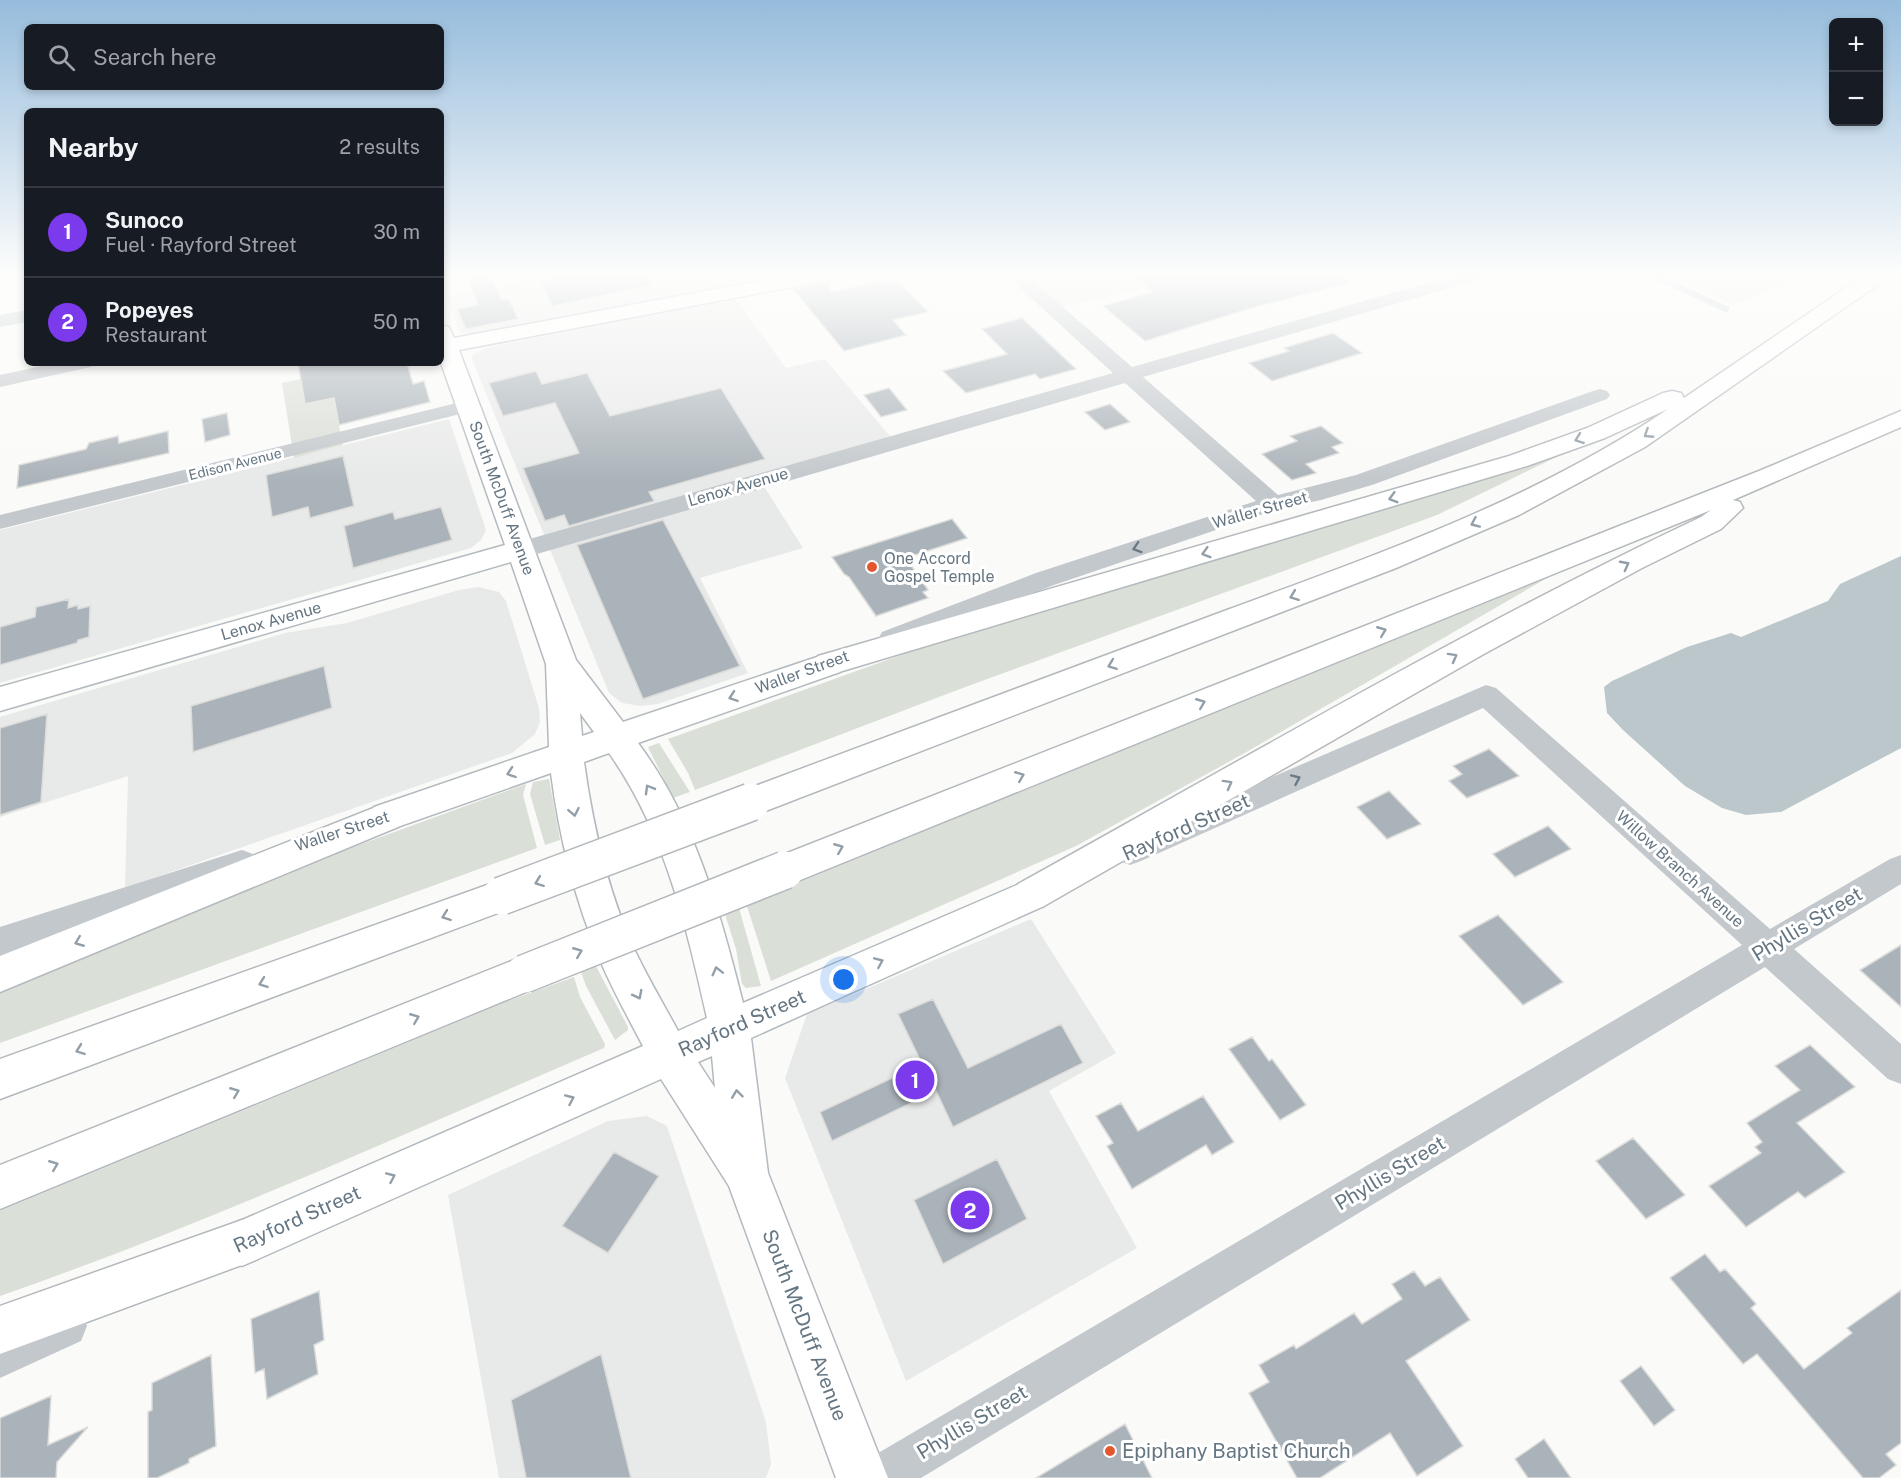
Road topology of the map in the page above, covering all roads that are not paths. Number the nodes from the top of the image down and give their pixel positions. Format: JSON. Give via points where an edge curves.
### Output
{"nodes":[{"id":1,"x":446,"y":344,"type":"edge"},
{"id":2,"x":1093,"y":344,"type":"edge"},
{"id":3,"x":1236,"y":344,"type":"edge"},
{"id":4,"x":1777,"y":344,"type":"edge"},
{"id":5,"x":1779,"y":344,"type":"edge"},
{"id":6,"x":70,"y":366,"type":"edge"},
{"id":7,"x":1128,"y":375,"type":"junction"},
{"id":8,"x":0,"y":381,"type":"edge"},
{"id":9,"x":1600,"y":395,"type":"dead end"},
{"id":10,"x":469,"y":406,"type":"junction"},
{"id":11,"x":1901,"y":418,"type":"edge"},
{"id":12,"x":1768,"y":477,"type":"junction"},
{"id":13,"x":1273,"y":504,"type":"junction"},
{"id":14,"x":0,"y":522,"type":"edge"},
{"id":15,"x":521,"y":550,"type":"junction"},
{"id":16,"x":562,"y":664,"type":"junction"},
{"id":17,"x":829,"y":664,"type":"junction"},
{"id":18,"x":1486,"y":695,"type":"joint"},
{"id":19,"x":0,"y":699,"type":"edge"},
{"id":20,"x":616,"y":736,"type":"junction"},
{"id":21,"x":566,"y":754,"type":"junction"},
{"id":22,"x":386,"y":817,"type":"junction"},
{"id":23,"x":1901,"y":868,"type":"edge"},
{"id":24,"x":1031,"y":895,"type":"junction"},
{"id":25,"x":0,"y":942,"type":"edge"},
{"id":26,"x":1767,"y":947,"type":"junction"},
{"id":27,"x":0,"y":974,"type":"edge"},
{"id":28,"x":729,"y":1028,"type":"junction"},
{"id":29,"x":669,"y":1055,"type":"junction"},
{"id":30,"x":1901,"y":1067,"type":"edge"},
{"id":31,"x":0,"y":1079,"type":"edge"},
{"id":32,"x":746,"y":1173,"type":"junction"},
{"id":33,"x":0,"y":1187,"type":"edge"},
{"id":34,"x":242,"y":1243,"type":"junction"},
{"id":35,"x":0,"y":1330,"type":"edge"},
{"id":36,"x":0,"y":1357,"type":"edge"},
{"id":37,"x":862,"y":1478,"type":"edge"},
{"id":38,"x":879,"y":1478,"type":"edge"}],
"edges":[{"from":1,"to":10,"type":"main road","name":"South McDuff Avenue"},
{"from":2,"to":7,"type":"street"},
{"from":3,"to":7,"type":"street","name":"Lenox Avenue"},
{"from":4,"to":17,"type":"main road","one_way":true,"via":[[1643,412],[1518,461]]},
{"from":5,"to":31,"type":"main road","one_way":true,"bridge":true,"via":[[1636,442],[1462,530],[501,896]]},
{"from":6,"to":8,"type":"street"},
{"from":7,"to":13,"type":"street"},
{"from":7,"to":15,"type":"street","name":"Lenox Avenue"},
{"from":9,"to":13,"type":"street","name":"Waller Street","via":[[1364,480]]},
{"from":10,"to":14,"type":"street","name":"Edison Avenue"},
{"from":10,"to":15,"type":"main road","name":"South McDuff Avenue"},
{"from":11,"to":12,"type":"main road"},
{"from":24,"to":12,"type":"main road","one_way":true,"via":[[1471,647],[1711,523]]},
{"from":33,"to":12,"type":"main road","one_way":true,"bridge":true},
{"from":13,"to":17,"type":"street","name":"Waller Street","one_way":true,"via":[[1032,583]]},
{"from":15,"to":16,"type":"main road","name":"South McDuff Avenue"},
{"from":15,"to":19,"type":"main road","name":"Lenox Avenue"},
{"from":16,"to":20,"type":"main road","name":"South McDuff Avenue"},
{"from":16,"to":21,"type":"main road","name":"South McDuff Avenue"},
{"from":17,"to":20,"type":"main road","name":"Waller Street","one_way":true},
{"from":24,"to":18,"type":"street","name":"Rayford Street","one_way":true},
{"from":18,"to":26,"type":"street","name":"Willow Branch Avenue"},
{"from":20,"to":21,"type":"main road","name":"Waller Street"},
{"from":28,"to":20,"type":"main road","name":"South McDuff Avenue","one_way":true,"via":[[707,933],[683,860],[658,805]]},
{"from":21,"to":22,"type":"main road","name":"Waller Street","one_way":true},
{"from":21,"to":29,"type":"main road","name":"South McDuff Avenue","one_way":true,"via":[[578,834],[594,893],[620,959]]},
{"from":22,"to":25,"type":"street","name":"Waller Street"},
{"from":22,"to":27,"type":"main road","one_way":true},
{"from":23,"to":26,"type":"street","name":"Phyllis Street"},
{"from":28,"to":24,"type":"main road","name":"Rayford Street","one_way":true},
{"from":26,"to":30,"type":"street","name":"Willow Branch Avenue"},
{"from":26,"to":38,"type":"street","name":"Phyllis Street"},
{"from":28,"to":29,"type":"main road","name":"Rayford Street"},
{"from":32,"to":28,"type":"main road","name":"South McDuff Avenue","one_way":true},
{"from":29,"to":32,"type":"main road","name":"South McDuff Avenue"},
{"from":34,"to":29,"type":"main road","name":"Rayford Street","one_way":true},
{"from":32,"to":37,"type":"main road","name":"South McDuff Avenue"},
{"from":34,"to":35,"type":"main road"},
{"from":34,"to":36,"type":"street","name":"Rayford Street"}]}
